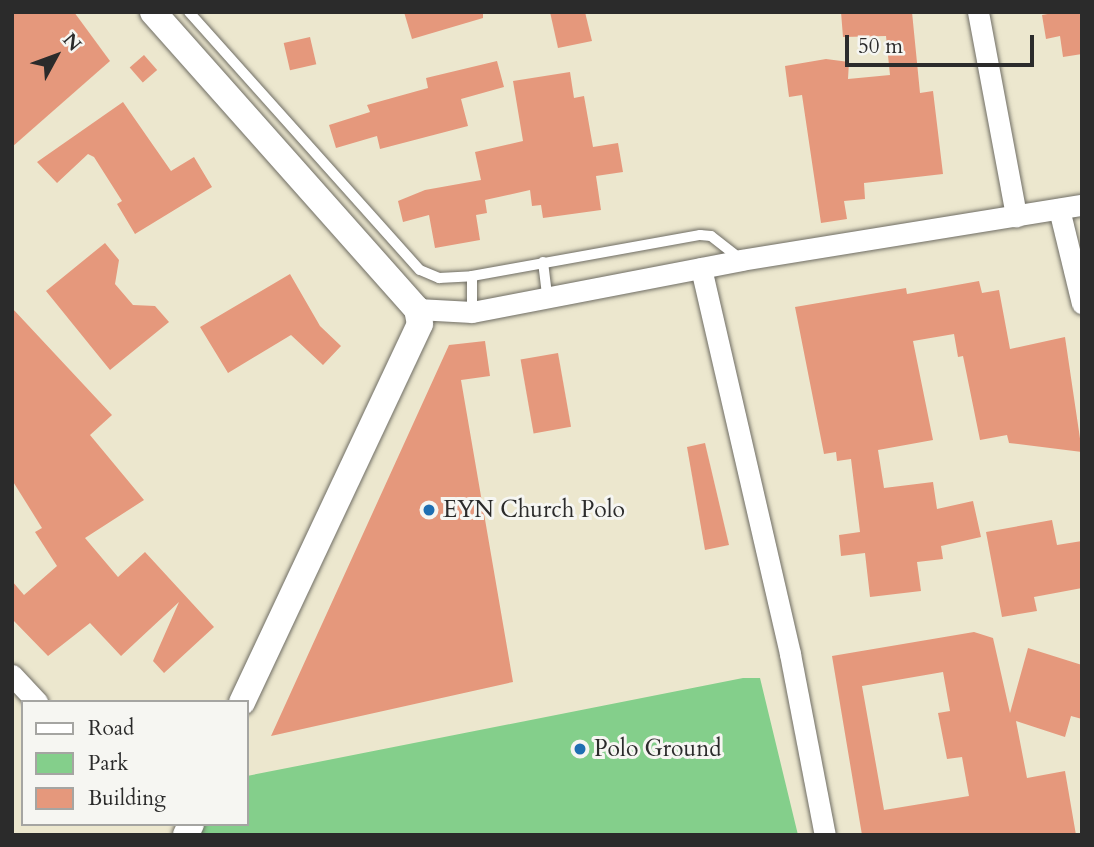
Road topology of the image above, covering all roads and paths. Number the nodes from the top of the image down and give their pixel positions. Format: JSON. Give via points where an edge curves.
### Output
{"nodes":[{"id":1,"x":153,"y":12,"type":"edge"},
{"id":2,"x":189,"y":12,"type":"edge"},
{"id":3,"x":978,"y":12,"type":"edge"},
{"id":4,"x":279,"y":112,"type":"junction"},
{"id":5,"x":257,"y":130,"type":"junction"},
{"id":6,"x":1082,"y":205,"type":"edge"},
{"id":7,"x":1059,"y":209,"type":"junction"},
{"id":8,"x":1016,"y":216,"type":"junction"},
{"id":9,"x":741,"y":260,"type":"junction"},
{"id":10,"x":543,"y":262,"type":"junction"},
{"id":11,"x":701,"y":268,"type":"junction"},
{"id":12,"x":472,"y":276,"type":"junction"},
{"id":13,"x":547,"y":298,"type":"junction"},
{"id":14,"x":1082,"y":303,"type":"edge"},
{"id":15,"x":417,"y":309,"type":"junction"},
{"id":16,"x":472,"y":312,"type":"junction"},
{"id":17,"x":12,"y":675,"type":"edge"},
{"id":18,"x":35,"y":700,"type":"edge"},
{"id":19,"x":243,"y":700,"type":"edge"},
{"id":20,"x":825,"y":835,"type":"edge"}],
"edges":[{"from":1,"to":5,"type":"street"},
{"from":2,"to":4,"type":"lane"},
{"from":3,"to":8,"type":"street"},
{"from":4,"to":5,"type":"lane"},
{"from":4,"to":12,"type":"lane","via":[[420,270],[439,278]]},
{"from":5,"to":15,"type":"street"},
{"from":6,"to":7,"type":"street"},
{"from":7,"to":8,"type":"street"},
{"from":7,"to":14,"type":"street"},
{"from":8,"to":9,"type":"street"},
{"from":9,"to":10,"type":"lane","via":[[711,236],[700,235]]},
{"from":9,"to":11,"type":"street"},
{"from":10,"to":12,"type":"lane"},
{"from":10,"to":13,"type":"lane"},
{"from":11,"to":13,"type":"street"},
{"from":11,"to":20,"type":"street","via":[[790,654]]},
{"from":12,"to":16,"type":"lane"},
{"from":13,"to":16,"type":"street"},
{"from":15,"to":16,"type":"street"},
{"from":15,"to":19,"type":"street","via":[[420,324]]},
{"from":17,"to":18,"type":"street"}]}
